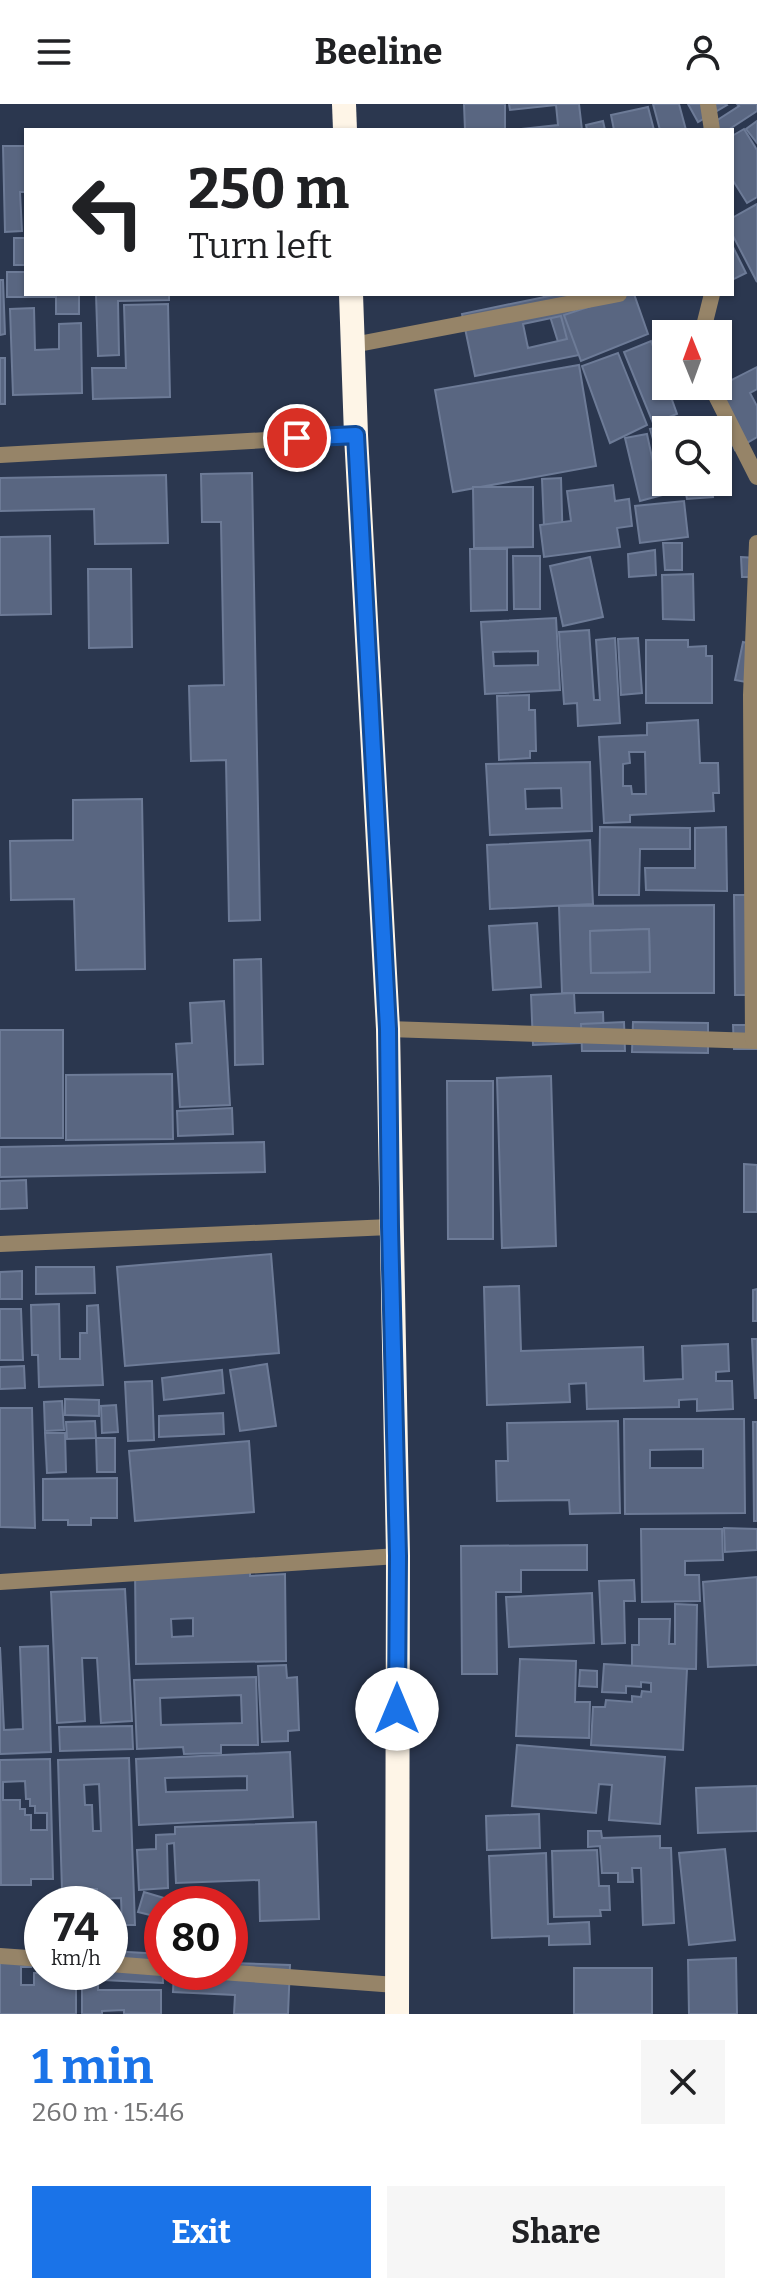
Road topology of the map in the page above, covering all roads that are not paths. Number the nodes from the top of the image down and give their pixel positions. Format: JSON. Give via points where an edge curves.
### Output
{"nodes":[{"id":1,"x":344,"y":104,"type":"edge"},
{"id":2,"x":708,"y":104,"type":"edge"},
{"id":3,"x":345,"y":128,"type":"edge"},
{"id":4,"x":712,"y":128,"type":"edge"},
{"id":5,"x":351,"y":296,"type":"edge"},
{"id":6,"x":609,"y":296,"type":"edge"},
{"id":7,"x":712,"y":296,"type":"edge"},
{"id":8,"x":706,"y":320,"type":"edge"},
{"id":9,"x":353,"y":345,"type":"junction"},
{"id":10,"x":718,"y":400,"type":"edge"},
{"id":11,"x":356,"y":435,"type":"junction"},
{"id":12,"x":0,"y":455,"type":"edge"},
{"id":13,"x":757,"y":477,"type":"edge"},
{"id":14,"x":757,"y":543,"type":"edge"},
{"id":15,"x":388,"y":1029,"type":"junction"},
{"id":16,"x":755,"y":1040,"type":"edge"},
{"id":17,"x":390,"y":1227,"type":"junction"},
{"id":18,"x":0,"y":1244,"type":"edge"},
{"id":19,"x":398,"y":1556,"type":"junction"},
{"id":20,"x":0,"y":1582,"type":"edge"},
{"id":21,"x":0,"y":1956,"type":"edge"},
{"id":22,"x":24,"y":1958,"type":"edge"},
{"id":23,"x":248,"y":1974,"type":"edge"},
{"id":24,"x":396,"y":1985,"type":"junction"},
{"id":25,"x":397,"y":2014,"type":"edge"}],
"edges":[{"from":1,"to":3,"type":"highway"},
{"from":2,"to":4,"type":"street"},
{"from":5,"to":9,"type":"highway"},
{"from":6,"to":9,"type":"street"},
{"from":7,"to":8,"type":"street"},
{"from":9,"to":11,"type":"highway"},
{"from":10,"to":13,"type":"street"},
{"from":11,"to":12,"type":"street"},
{"from":11,"to":15,"type":"highway"},
{"from":14,"to":16,"type":"street","via":[[751,695]]},
{"from":15,"to":16,"type":"street"},
{"from":15,"to":17,"type":"highway"},
{"from":17,"to":18,"type":"street"},
{"from":17,"to":19,"type":"highway"},
{"from":19,"to":20,"type":"street"},
{"from":19,"to":24,"type":"highway"},
{"from":21,"to":22,"type":"street"},
{"from":23,"to":24,"type":"street"},
{"from":24,"to":25,"type":"highway"}]}
